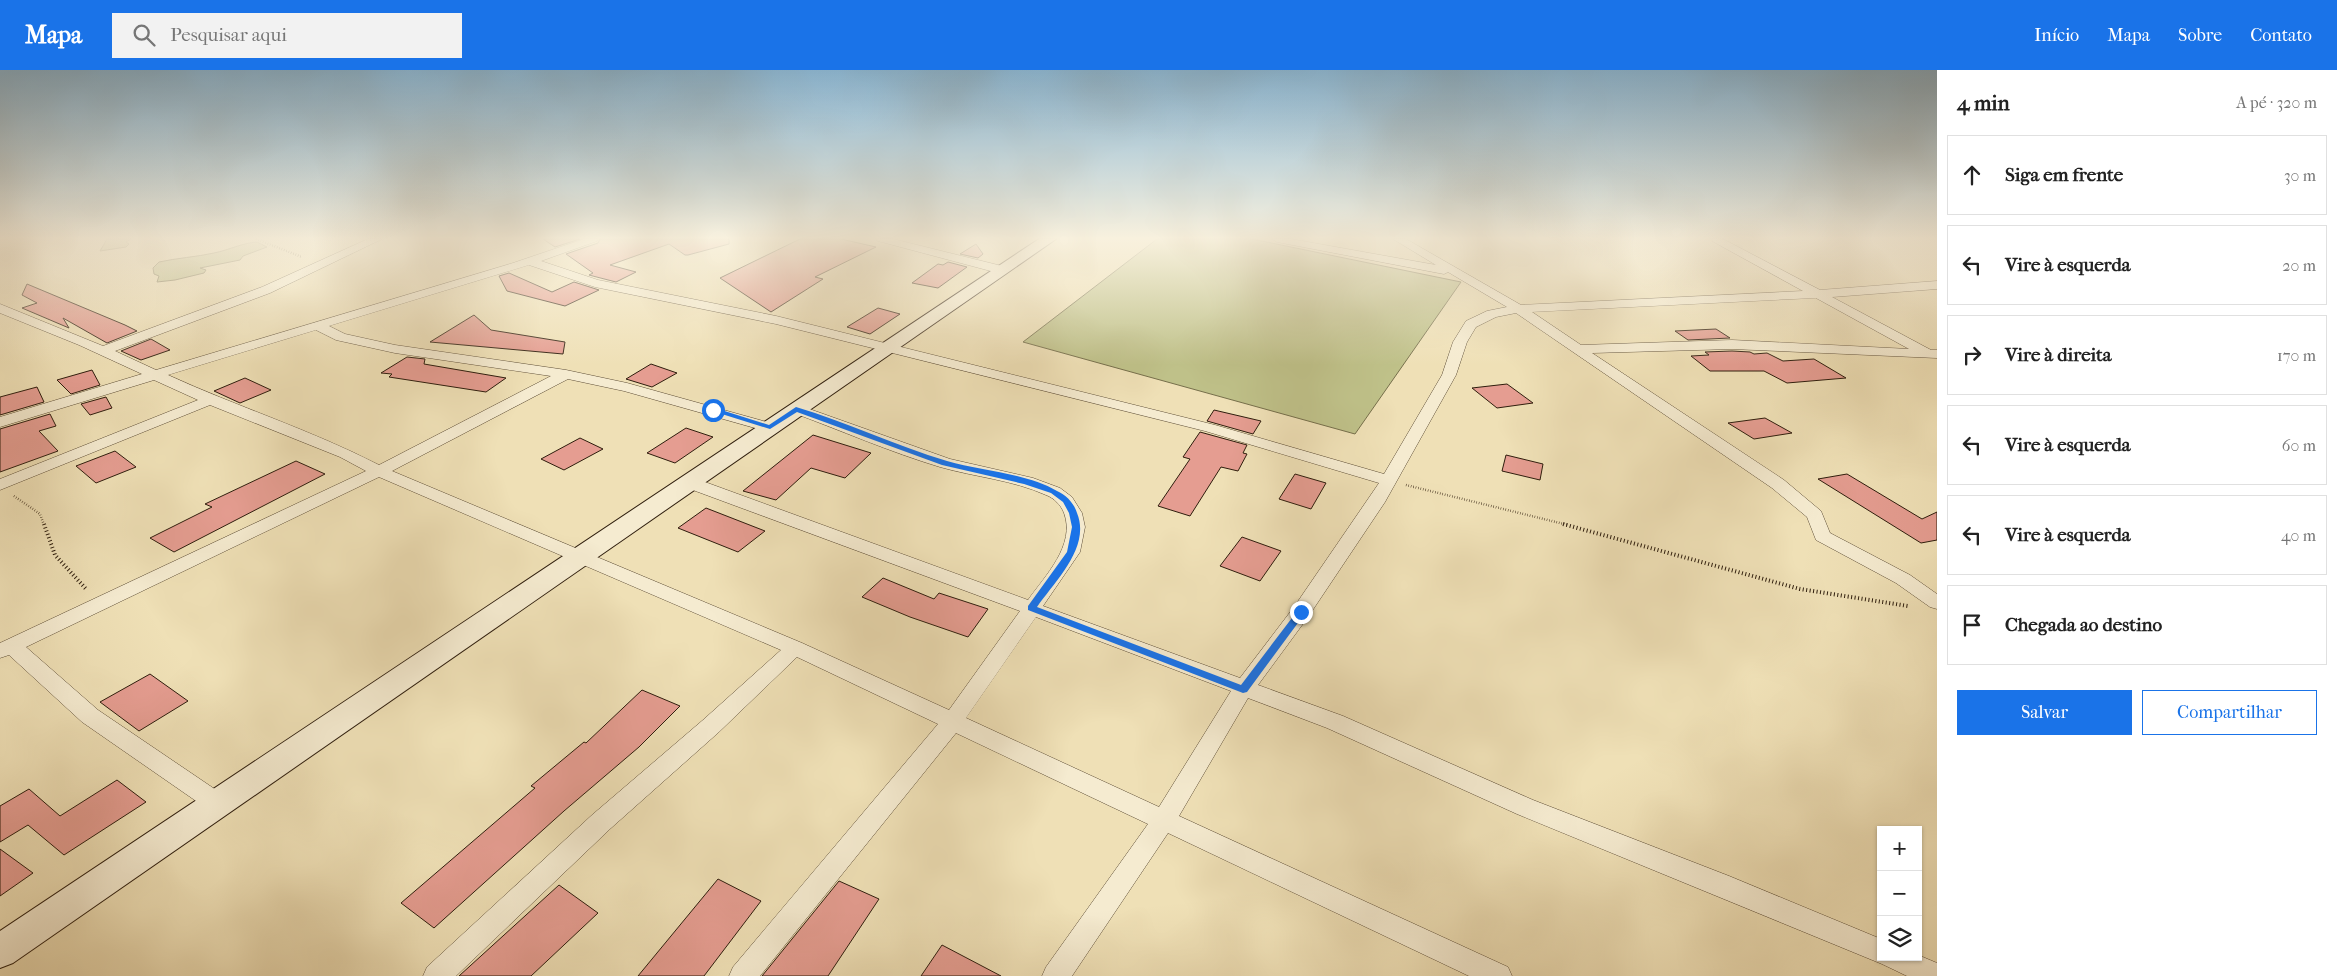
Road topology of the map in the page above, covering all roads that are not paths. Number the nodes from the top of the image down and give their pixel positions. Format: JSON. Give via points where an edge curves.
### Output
{"nodes":[{"id":1,"x":284,"y":281,"type":"edge"},
{"id":2,"x":462,"y":281,"type":"edge"},
{"id":3,"x":590,"y":281,"type":"edge"},
{"id":4,"x":985,"y":281,"type":"edge"},
{"id":5,"x":1472,"y":281,"type":"edge"},
{"id":6,"x":1795,"y":281,"type":"edge"},
{"id":7,"x":1937,"y":284,"type":"edge"},
{"id":8,"x":1818,"y":294,"type":"junction"},
{"id":9,"x":0,"y":308,"type":"edge"},
{"id":10,"x":1518,"y":309,"type":"junction"},
{"id":11,"x":318,"y":326,"type":"junction"},
{"id":12,"x":888,"y":347,"type":"junction"},
{"id":13,"x":1578,"y":349,"type":"junction"},
{"id":14,"x":102,"y":351,"type":"junction"},
{"id":15,"x":1934,"y":355,"type":"edge"},
{"id":16,"x":566,"y":374,"type":"junction"},
{"id":17,"x":154,"y":375,"type":"junction"},
{"id":18,"x":210,"y":400,"type":"junction"},
{"id":19,"x":796,"y":409,"type":"junction"},
{"id":20,"x":0,"y":422,"type":"edge"},
{"id":21,"x":770,"y":427,"type":"junction"},
{"id":22,"x":379,"y":471,"type":"junction"},
{"id":23,"x":1389,"y":481,"type":"junction"},
{"id":24,"x":688,"y":482,"type":"junction"},
{"id":25,"x":4,"y":488,"type":"edge"},
{"id":26,"x":578,"y":557,"type":"junction"},
{"id":27,"x":1937,"y":603,"type":"edge"},
{"id":28,"x":1031,"y":608,"type":"junction"},
{"id":29,"x":6,"y":648,"type":"edge"},
{"id":30,"x":795,"y":648,"type":"junction"},
{"id":31,"x":1243,"y":689,"type":"junction"},
{"id":32,"x":953,"y":720,"type":"junction"},
{"id":33,"x":217,"y":803,"type":"junction"},
{"id":34,"x":1163,"y":821,"type":"junction"},
{"id":35,"x":1877,"y":950,"type":"edge"},
{"id":36,"x":0,"y":951,"type":"edge"},
{"id":37,"x":1902,"y":961,"type":"edge"},
{"id":38,"x":437,"y":976,"type":"edge"},
{"id":39,"x":743,"y":976,"type":"edge"},
{"id":40,"x":1056,"y":976,"type":"edge"},
{"id":41,"x":1498,"y":976,"type":"edge"},
{"id":42,"x":1937,"y":976,"type":"edge"}],
"edges":[{"from":1,"to":14,"type":"street"},
{"from":2,"to":11,"type":"street"},
{"from":3,"to":12,"type":"street"},
{"from":4,"to":12,"type":"main road"},
{"from":5,"to":10,"type":"street"},
{"from":6,"to":8,"type":"street"},
{"from":7,"to":8,"type":"street"},
{"from":8,"to":10,"type":"street"},
{"from":8,"to":15,"type":"street"},
{"from":9,"to":14,"type":"street"},
{"from":10,"to":13,"type":"street"},
{"from":10,"to":23,"type":"street","via":[[1492,314],[1471,324],[1460,342],[1449,375]]},
{"from":11,"to":16,"type":"street","via":[[341,337],[395,349]]},
{"from":11,"to":17,"type":"street"},
{"from":12,"to":19,"type":"main road"},
{"from":12,"to":23,"type":"street","via":[[1210,428]]},
{"from":13,"to":15,"type":"street","via":[[1753,345]]},
{"from":13,"to":27,"type":"street","via":[[1778,484],[1815,515],[1822,536],[1903,579]]},
{"from":14,"to":17,"type":"street"},
{"from":16,"to":21,"type":"street"},
{"from":16,"to":22,"type":"street"},
{"from":17,"to":18,"type":"street"},
{"from":17,"to":20,"type":"street"},
{"from":18,"to":22,"type":"street","via":[[346,454]]},
{"from":18,"to":25,"type":"street"},
{"from":19,"to":21,"type":"main road"},
{"from":19,"to":28,"type":"street","via":[[945,463],[1027,482],[1054,492],[1066,501],[1074,513],[1076,527],[1071,552]]},
{"from":21,"to":24,"type":"main road"},
{"from":22,"to":26,"type":"street"},
{"from":22,"to":29,"type":"street"},
{"from":23,"to":31,"type":"street","via":[[1301,612]]},
{"from":24,"to":26,"type":"main road"},
{"from":24,"to":28,"type":"street"},
{"from":26,"to":30,"type":"street"},
{"from":26,"to":33,"type":"main road"},
{"from":28,"to":31,"type":"street"},
{"from":28,"to":32,"type":"street"},
{"from":29,"to":33,"type":"street","via":[[90,716]]},
{"from":30,"to":32,"type":"street"},
{"from":30,"to":38,"type":"street","via":[[601,822]]},
{"from":31,"to":34,"type":"street"},
{"from":31,"to":35,"type":"street","via":[[1335,722],[1525,807]]},
{"from":32,"to":34,"type":"street"},
{"from":32,"to":39,"type":"street"},
{"from":33,"to":36,"type":"main road"},
{"from":34,"to":40,"type":"street"},
{"from":34,"to":41,"type":"street"},
{"from":37,"to":42,"type":"street"}]}
